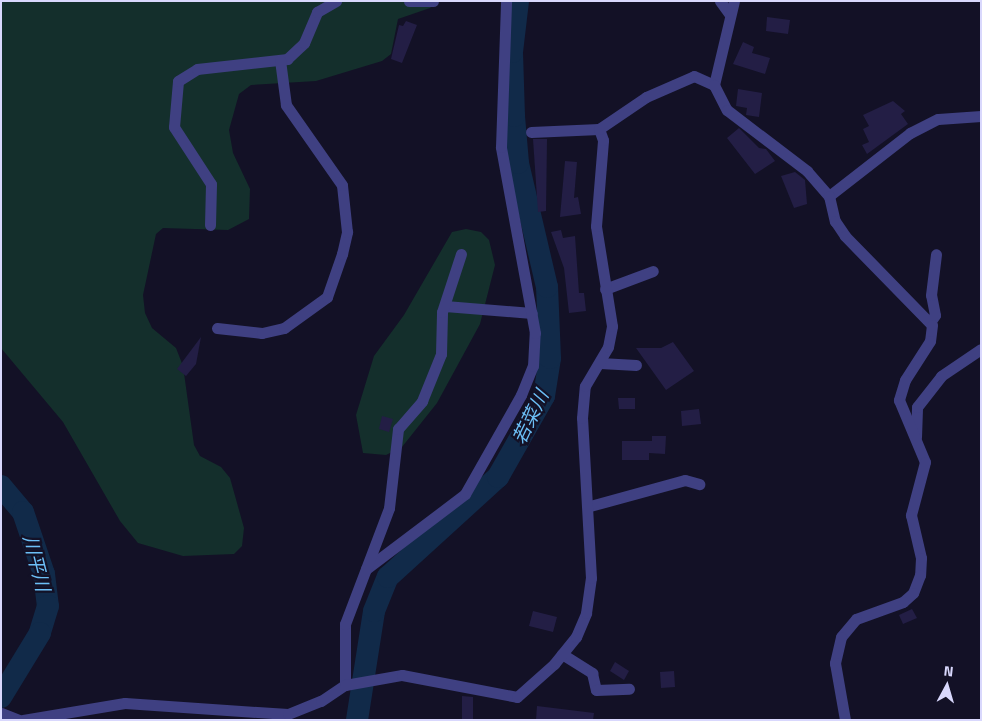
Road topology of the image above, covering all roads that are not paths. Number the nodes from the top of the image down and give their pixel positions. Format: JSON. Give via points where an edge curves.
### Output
{"nodes":[{"id":1,"x":336,"y":1,"type":"edge"},
{"id":2,"x":409,"y":1,"type":"edge"},
{"id":3,"x":433,"y":1,"type":"edge"},
{"id":4,"x":506,"y":1,"type":"edge"},
{"id":5,"x":720,"y":1,"type":"edge"},
{"id":6,"x":734,"y":1,"type":"edge"},
{"id":7,"x":730,"y":14,"type":"junction"},
{"id":8,"x":280,"y":60,"type":"junction"},
{"id":9,"x":714,"y":85,"type":"junction"},
{"id":10,"x":981,"y":116,"type":"edge"},
{"id":11,"x":600,"y":129,"type":"junction"},
{"id":12,"x":531,"y":132,"type":"dead end"},
{"id":13,"x":829,"y":196,"type":"junction"},
{"id":14,"x":210,"y":225,"type":"dead end"},
{"id":15,"x":461,"y":254,"type":"dead end"},
{"id":16,"x":936,"y":254,"type":"dead end"},
{"id":17,"x":653,"y":271,"type":"dead end"},
{"id":18,"x":605,"y":289,"type":"junction"},
{"id":19,"x":445,"y":306,"type":"junction"},
{"id":20,"x":532,"y":313,"type":"junction"},
{"id":21,"x":931,"y":321,"type":"junction"},
{"id":22,"x":217,"y":328,"type":"dead end"},
{"id":23,"x":981,"y":349,"type":"edge"},
{"id":24,"x":600,"y":363,"type":"junction"},
{"id":25,"x":636,"y":365,"type":"dead end"},
{"id":26,"x":916,"y":437,"type":"junction"},
{"id":27,"x":699,"y":484,"type":"dead end"},
{"id":28,"x":590,"y":506,"type":"junction"},
{"id":29,"x":366,"y":569,"type":"junction"},
{"id":30,"x":562,"y":654,"type":"junction"},
{"id":31,"x":347,"y":684,"type":"junction"},
{"id":32,"x":629,"y":689,"type":"dead end"},
{"id":33,"x":2,"y":714,"type":"edge"},
{"id":34,"x":19,"y":720,"type":"edge"},
{"id":35,"x":23,"y":720,"type":"edge"},
{"id":36,"x":845,"y":720,"type":"edge"}],
"edges":[{"from":1,"to":8,"type":"street","via":[[318,12],[296,54]]},
{"from":2,"to":3,"type":"street"},
{"from":4,"to":20,"type":"street","via":[[501,147]]},
{"from":5,"to":7,"type":"street"},
{"from":6,"to":7,"type":"street"},
{"from":7,"to":9,"type":"street"},
{"from":8,"to":14,"type":"street","via":[[197,70],[178,81],[174,127],[211,184]]},
{"from":8,"to":22,"type":"street","via":[[286,105],[342,185],[347,232],[342,254],[327,297],[284,328],[262,333]]},
{"from":9,"to":11,"type":"street","via":[[699,77],[684,76]]},
{"from":9,"to":13,"type":"street","via":[[727,110],[790,156]]},
{"from":10,"to":13,"type":"street","via":[[938,120],[910,133]]},
{"from":11,"to":12,"type":"street"},
{"from":11,"to":18,"type":"street","via":[[604,140],[596,226]]},
{"from":13,"to":21,"type":"street","via":[[835,221],[846,236]]},
{"from":15,"to":19,"type":"street"},
{"from":16,"to":21,"type":"street"},
{"from":17,"to":18,"type":"street"},
{"from":18,"to":24,"type":"street","via":[[612,326]]},
{"from":19,"to":20,"type":"street"},
{"from":19,"to":29,"type":"street","via":[[441,354],[422,401],[398,428],[390,508]]},
{"from":20,"to":29,"type":"street","via":[[532,366],[474,482],[392,553]]},
{"from":21,"to":26,"type":"street","via":[[932,336],[905,380],[898,400]]},
{"from":23,"to":26,"type":"street","via":[[941,376],[917,407]]},
{"from":24,"to":25,"type":"street"},
{"from":24,"to":28,"type":"street","via":[[585,386],[582,418]]},
{"from":26,"to":36,"type":"street","via":[[925,474],[911,515],[921,558],[917,586],[903,602],[856,619],[841,637],[836,662]]},
{"from":27,"to":28,"type":"street","via":[[684,480]]},
{"from":28,"to":30,"type":"street","via":[[591,578],[586,613],[576,637]]},
{"from":29,"to":31,"type":"street","via":[[345,624]]},
{"from":30,"to":31,"type":"street","via":[[517,697],[402,675]]},
{"from":30,"to":32,"type":"street","via":[[592,673],[596,690]]},
{"from":31,"to":35,"type":"street","via":[[321,702],[288,714],[125,703]]},
{"from":33,"to":34,"type":"street"}]}
